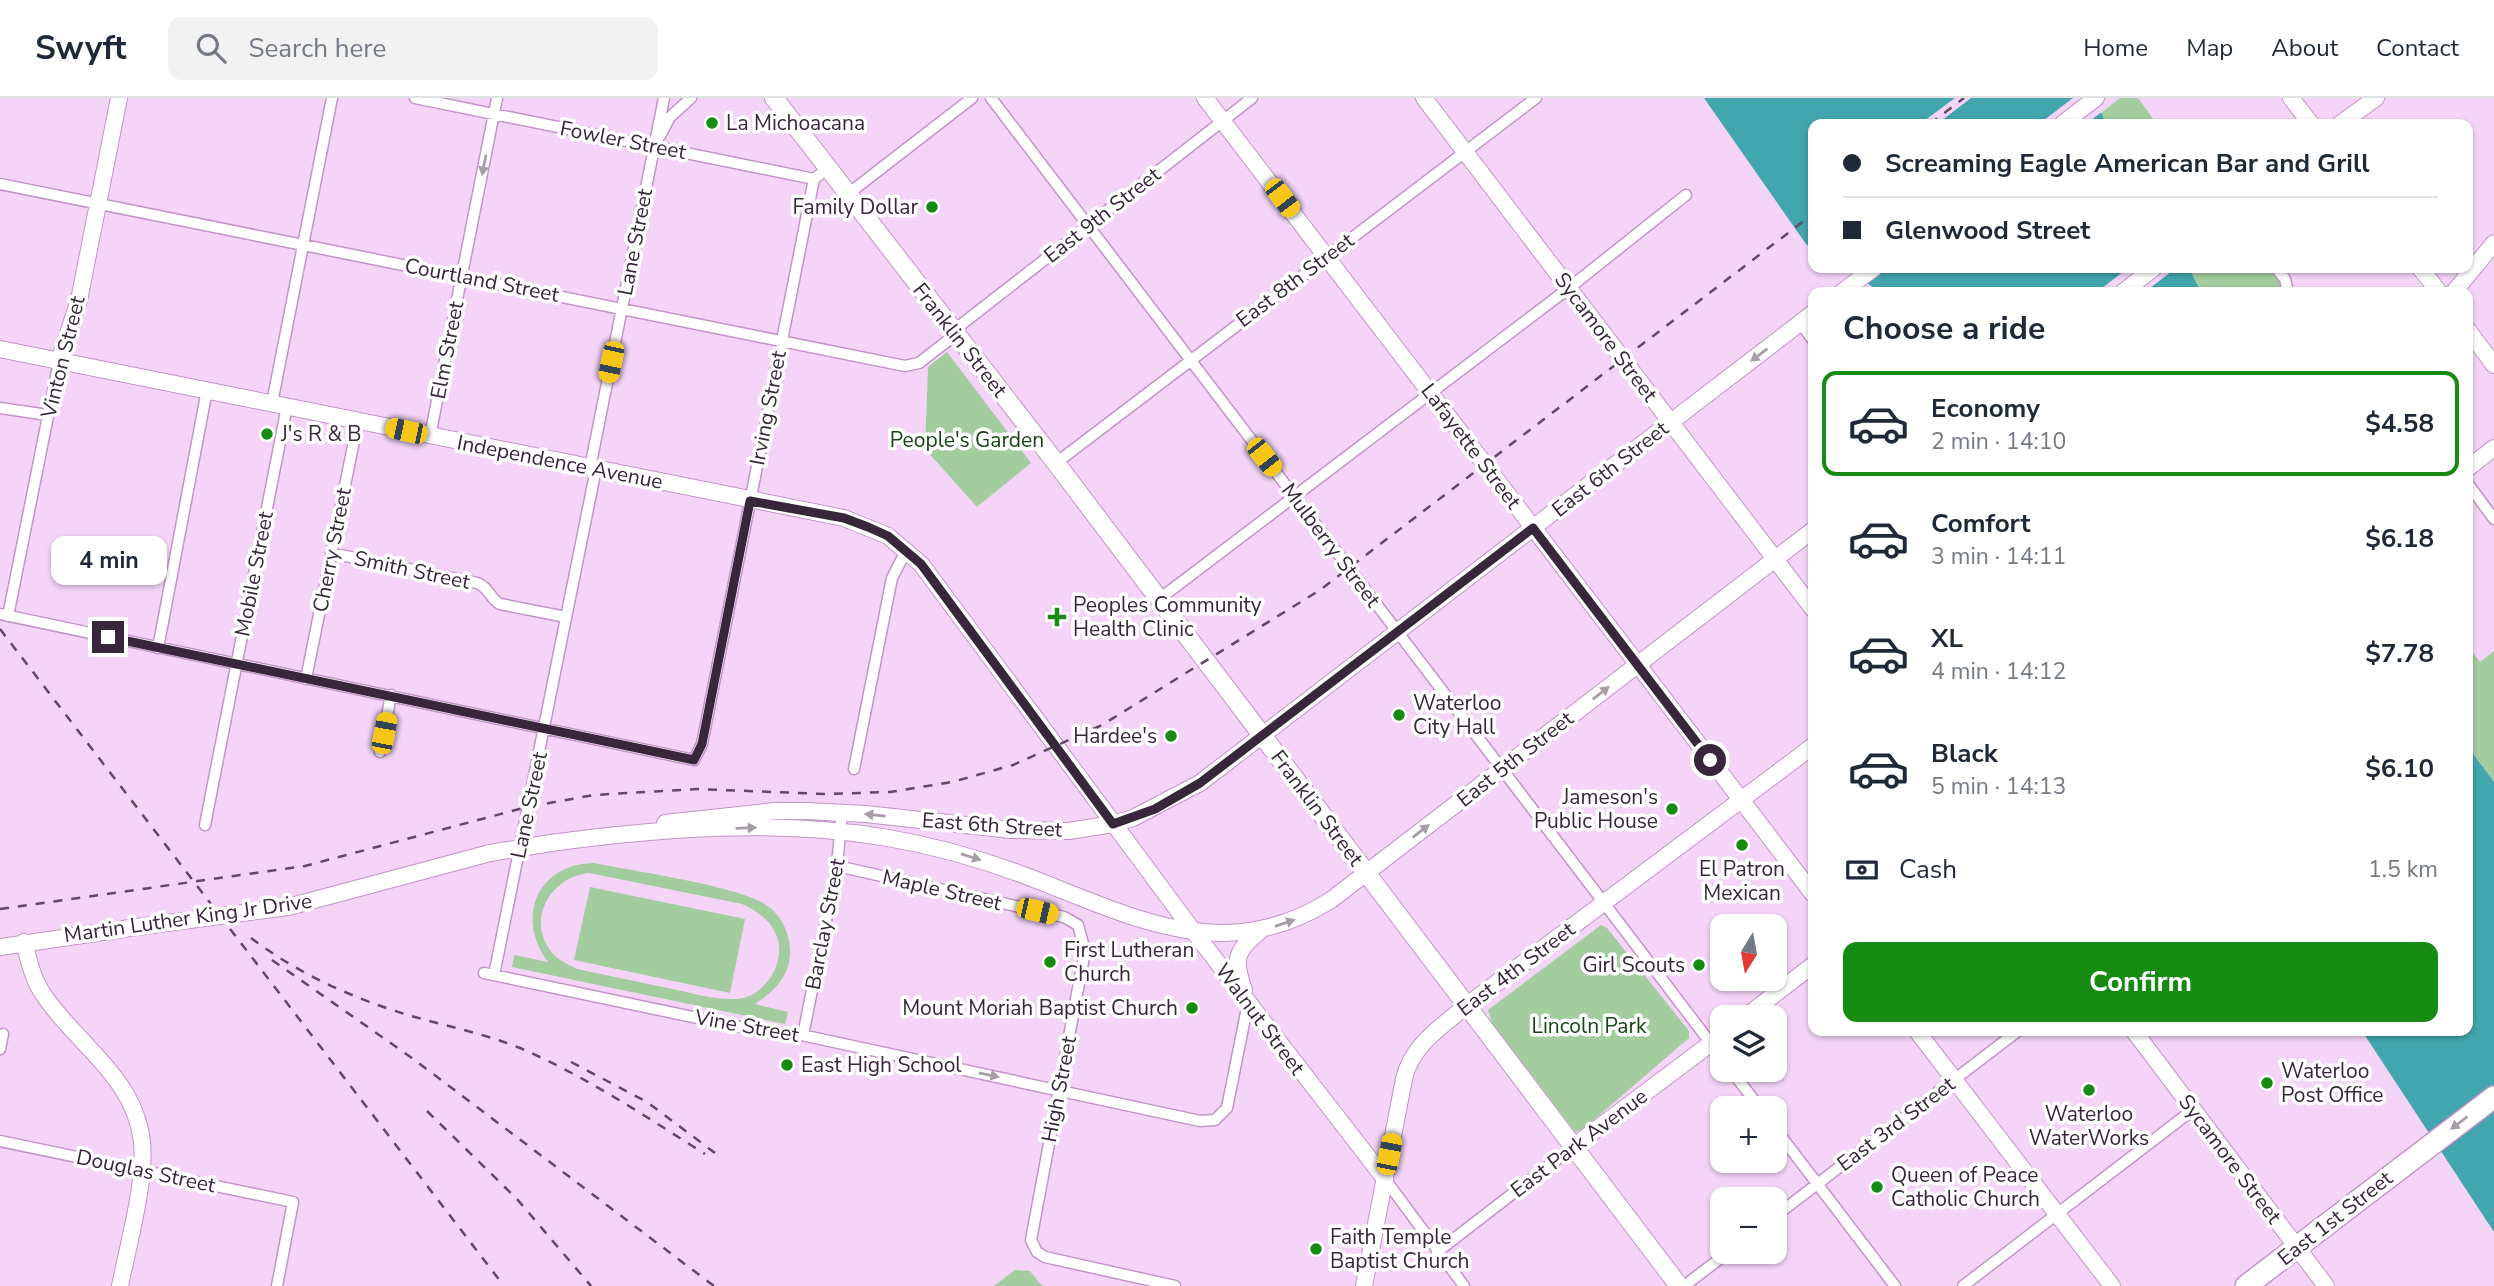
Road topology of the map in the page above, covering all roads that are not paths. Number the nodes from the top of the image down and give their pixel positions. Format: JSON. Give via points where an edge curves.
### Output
{"nodes":[{"id":1,"x":118,"y":98,"type":"edge"},
{"id":2,"x":332,"y":98,"type":"edge"},
{"id":3,"x":415,"y":98,"type":"edge"},
{"id":4,"x":497,"y":98,"type":"edge"},
{"id":5,"x":664,"y":98,"type":"edge"},
{"id":6,"x":691,"y":98,"type":"edge"},
{"id":7,"x":774,"y":98,"type":"edge"},
{"id":8,"x":972,"y":98,"type":"edge"},
{"id":9,"x":991,"y":98,"type":"edge"},
{"id":10,"x":1205,"y":98,"type":"edge"},
{"id":11,"x":1252,"y":98,"type":"edge"},
{"id":12,"x":1424,"y":98,"type":"edge"},
{"id":13,"x":1536,"y":98,"type":"edge"},
{"id":14,"x":2096,"y":98,"type":"edge"},
{"id":15,"x":2291,"y":98,"type":"edge"},
{"id":16,"x":2376,"y":98,"type":"edge"},
{"id":17,"x":494,"y":114,"type":"junction"},
{"id":18,"x":2069,"y":119,"type":"edge"},
{"id":19,"x":2307,"y":119,"type":"edge"},
{"id":20,"x":2347,"y":119,"type":"edge"},
{"id":21,"x":1223,"y":121,"type":"junction"},
{"id":22,"x":654,"y":147,"type":"junction"},
{"id":23,"x":1465,"y":152,"type":"junction"},
{"id":24,"x":821,"y":174,"type":"junction"},
{"id":25,"x":0,"y":184,"type":"edge"},
{"id":26,"x":848,"y":194,"type":"junction"},
{"id":27,"x":1686,"y":195,"type":"dead end"},
{"id":28,"x":98,"y":202,"type":"junction"},
{"id":29,"x":1088,"y":226,"type":"junction"},
{"id":30,"x":2494,"y":243,"type":"edge"},
{"id":31,"x":304,"y":244,"type":"junction"},
{"id":32,"x":1326,"y":256,"type":"junction"},
{"id":33,"x":2473,"y":269,"type":"edge"},
{"id":34,"x":1867,"y":273,"type":"edge"},
{"id":35,"x":2148,"y":273,"type":"edge"},
{"id":36,"x":2424,"y":273,"type":"edge"},
{"id":37,"x":2470,"y":273,"type":"edge"},
{"id":38,"x":462,"y":276,"type":"junction"},
{"id":39,"x":1848,"y":287,"type":"edge"},
{"id":40,"x":2129,"y":287,"type":"edge"},
{"id":41,"x":2435,"y":287,"type":"edge"},
{"id":42,"x":2458,"y":287,"type":"edge"},
{"id":43,"x":1569,"y":288,"type":"junction"},
{"id":44,"x":622,"y":308,"type":"junction"},
{"id":45,"x":1807,"y":318,"type":"edge"},
{"id":46,"x":954,"y":333,"type":"junction"},
{"id":47,"x":2473,"y":337,"type":"edge"},
{"id":48,"x":782,"y":341,"type":"junction"},
{"id":49,"x":0,"y":349,"type":"edge"},
{"id":50,"x":1190,"y":359,"type":"junction"},
{"id":51,"x":59,"y":361,"type":"junction"},
{"id":52,"x":2494,"y":365,"type":"edge"},
{"id":53,"x":207,"y":390,"type":"junction"},
{"id":54,"x":1430,"y":393,"type":"junction"},
{"id":55,"x":279,"y":405,"type":"junction"},
{"id":56,"x":0,"y":408,"type":"edge"},
{"id":57,"x":48,"y":415,"type":"junction"},
{"id":58,"x":358,"y":421,"type":"junction"},
{"id":59,"x":1671,"y":422,"type":"junction"},
{"id":60,"x":429,"y":436,"type":"junction"},
{"id":61,"x":2494,"y":448,"type":"edge"},
{"id":62,"x":1056,"y":463,"type":"junction"},
{"id":63,"x":2473,"y":464,"type":"edge"},
{"id":64,"x":593,"y":469,"type":"junction"},
{"id":65,"x":2473,"y":491,"type":"edge"},
{"id":66,"x":1294,"y":496,"type":"junction"},
{"id":67,"x":750,"y":501,"type":"junction"},
{"id":68,"x":2494,"y":519,"type":"edge"},
{"id":69,"x":1533,"y":528,"type":"junction"},
{"id":70,"x":1808,"y":534,"type":"edge"},
{"id":71,"x":906,"y":551,"type":"junction"},
{"id":72,"x":331,"y":553,"type":"junction"},
{"id":73,"x":1775,"y":559,"type":"junction"},
{"id":74,"x":1158,"y":600,"type":"junction"},
{"id":75,"x":1808,"y":602,"type":"edge"},
{"id":76,"x":4,"y":615,"type":"edge"},
{"id":77,"x":566,"y":617,"type":"junction"},
{"id":78,"x":1397,"y":632,"type":"junction"},
{"id":79,"x":158,"y":648,"type":"junction"},
{"id":80,"x":236,"y":664,"type":"junction"},
{"id":81,"x":1638,"y":665,"type":"junction"},
{"id":82,"x":306,"y":678,"type":"junction"},
{"id":83,"x":391,"y":695,"type":"junction"},
{"id":84,"x":544,"y":727,"type":"junction"},
{"id":85,"x":1262,"y":736,"type":"junction"},
{"id":86,"x":1808,"y":750,"type":"edge"},
{"id":87,"x":380,"y":752,"type":"dead end"},
{"id":88,"x":854,"y":769,"type":"dead end"},
{"id":89,"x":1502,"y":769,"type":"junction"},
{"id":90,"x":1741,"y":800,"type":"junction"},
{"id":91,"x":842,"y":812,"type":"junction"},
{"id":92,"x":1113,"y":824,"type":"junction"},
{"id":93,"x":205,"y":825,"type":"dead end"},
{"id":94,"x":841,"y":831,"type":"junction"},
{"id":95,"x":580,"y":839,"type":"junction"},
{"id":96,"x":837,"y":866,"type":"junction"},
{"id":97,"x":1367,"y":873,"type":"junction"},
{"id":98,"x":1808,"y":887,"type":"edge"},
{"id":99,"x":1604,"y":903,"type":"junction"},
{"id":100,"x":1260,"y":930,"type":"junction"},
{"id":101,"x":1082,"y":931,"type":"joint"},
{"id":102,"x":1194,"y":932,"type":"junction"},
{"id":103,"x":24,"y":942,"type":"junction"},
{"id":104,"x":0,"y":947,"type":"edge"},
{"id":105,"x":1808,"y":969,"type":"edge"},
{"id":106,"x":489,"y":974,"type":"joint"},
{"id":107,"x":1248,"y":1003,"type":"junction"},
{"id":108,"x":1761,"y":1005,"type":"edge"},
{"id":109,"x":1466,"y":1006,"type":"junction"},
{"id":110,"x":1710,"y":1032,"type":"edge"},
{"id":111,"x":3,"y":1034,"type":"dead end"},
{"id":112,"x":803,"y":1035,"type":"junction"},
{"id":113,"x":1921,"y":1036,"type":"edge"},
{"id":114,"x":2011,"y":1036,"type":"edge"},
{"id":115,"x":2138,"y":1036,"type":"edge"},
{"id":116,"x":1710,"y":1044,"type":"edge"},
{"id":117,"x":0,"y":1049,"type":"edge"},
{"id":118,"x":1954,"y":1080,"type":"junction"},
{"id":119,"x":1740,"y":1082,"type":"edge"},
{"id":120,"x":1058,"y":1090,"type":"junction"},
{"id":121,"x":1751,"y":1096,"type":"edge"},
{"id":122,"x":2494,"y":1097,"type":"edge"},
{"id":123,"x":2194,"y":1109,"type":"junction"},
{"id":124,"x":0,"y":1141,"type":"edge"},
{"id":125,"x":1787,"y":1144,"type":"edge"},
{"id":126,"x":1573,"y":1147,"type":"junction"},
{"id":127,"x":141,"y":1170,"type":"junction"},
{"id":128,"x":1385,"y":1180,"type":"junction"},
{"id":129,"x":1818,"y":1184,"type":"junction"},
{"id":130,"x":1787,"y":1207,"type":"edge"},
{"id":131,"x":2057,"y":1214,"type":"junction"},
{"id":132,"x":2296,"y":1247,"type":"junction"},
{"id":133,"x":1437,"y":1252,"type":"junction"},
{"id":134,"x":1712,"y":1264,"type":"edge"},
{"id":135,"x":120,"y":1286,"type":"edge"},
{"id":136,"x":277,"y":1286,"type":"edge"},
{"id":137,"x":1175,"y":1286,"type":"edge"},
{"id":138,"x":1364,"y":1286,"type":"edge"},
{"id":139,"x":1464,"y":1286,"type":"edge"},
{"id":140,"x":1682,"y":1286,"type":"edge"},
{"id":141,"x":1895,"y":1286,"type":"edge"},
{"id":142,"x":1963,"y":1286,"type":"edge"},
{"id":143,"x":2112,"y":1286,"type":"edge"},
{"id":144,"x":2246,"y":1286,"type":"edge"},
{"id":145,"x":2326,"y":1286,"type":"edge"}],
"edges":[{"from":1,"to":28,"type":"main road","name":"Vinton Street"},
{"from":2,"to":31,"type":"street","name":"Mobile Street"},
{"from":3,"to":17,"type":"street","name":"Fowler Street"},
{"from":4,"to":17,"type":"street","name":"Elm Street"},
{"from":5,"to":22,"type":"street","name":"Lane Street"},
{"from":6,"to":22,"type":"street","via":[[670,117]]},
{"from":7,"to":24,"type":"main road","name":"Franklin Street"},
{"from":8,"to":26,"type":"street"},
{"from":9,"to":29,"type":"street","name":"Mulberry Street"},
{"from":10,"to":21,"type":"main road","name":"Lafayette Street"},
{"from":11,"to":21,"type":"street","name":"East 9th Street"},
{"from":12,"to":23,"type":"main road","name":"Sycamore Street"},
{"from":13,"to":23,"type":"street","name":"East 8th Street"},
{"from":14,"to":18,"type":"main road"},
{"from":15,"to":19,"type":"main road"},
{"from":16,"to":20,"type":"main road"},
{"from":17,"to":22,"type":"street","name":"Fowler Street"},
{"from":17,"to":38,"type":"street","name":"Elm Street","one_way":true},
{"from":21,"to":29,"type":"street","name":"East 9th Street"},
{"from":21,"to":32,"type":"main road","name":"Lafayette Street"},
{"from":22,"to":24,"type":"street","name":"Fowler Street"},
{"from":22,"to":44,"type":"street","name":"Lane Street"},
{"from":23,"to":32,"type":"street","name":"East 8th Street"},
{"from":23,"to":43,"type":"main road","name":"Sycamore Street"},
{"from":24,"to":26,"type":"main road","name":"Franklin Street"},
{"from":24,"to":48,"type":"street","name":"Irving Street"},
{"from":25,"to":28,"type":"street","name":"Courtland Street"},
{"from":26,"to":46,"type":"main road","name":"Franklin Street"},
{"from":27,"to":43,"type":"street"},
{"from":28,"to":31,"type":"street","name":"Courtland Street"},
{"from":28,"to":51,"type":"main road","name":"Vinton Street","via":[[79,300]]},
{"from":29,"to":46,"type":"street","name":"East 9th Street"},
{"from":29,"to":50,"type":"street","name":"Mulberry Street"},
{"from":30,"to":33,"type":"main road"},
{"from":31,"to":38,"type":"street","name":"Courtland Street"},
{"from":31,"to":55,"type":"street","name":"Mobile Street"},
{"from":32,"to":50,"type":"street","name":"East 8th Street"},
{"from":32,"to":54,"type":"main road","name":"Lafayette Street"},
{"from":34,"to":39,"type":"main road"},
{"from":35,"to":40,"type":"main road"},
{"from":36,"to":41,"type":"main road"},
{"from":37,"to":42,"type":"main road"},
{"from":38,"to":44,"type":"street","name":"Courtland Street"},
{"from":38,"to":60,"type":"street","name":"Elm Street"},
{"from":43,"to":54,"type":"street"},
{"from":43,"to":59,"type":"main road","name":"Sycamore Street"},
{"from":44,"to":48,"type":"street","name":"Courtland Street"},
{"from":44,"to":64,"type":"street","name":"Lane Street"},
{"from":45,"to":59,"type":"main road","name":"East 6th Street","one_way":true},
{"from":46,"to":48,"type":"street","name":"Courtland Street","via":[[913,366]]},
{"from":46,"to":62,"type":"main road","name":"Franklin Street"},
{"from":47,"to":52,"type":"main road"},
{"from":48,"to":67,"type":"street","name":"Irving Street"},
{"from":49,"to":51,"type":"main road","name":"Independence Avenue"},
{"from":50,"to":62,"type":"street","name":"East 8th Street"},
{"from":50,"to":66,"type":"street","name":"Mulberry Street"},
{"from":51,"to":53,"type":"main road","name":"Independence Avenue"},
{"from":51,"to":57,"type":"street","name":"Vinton Street"},
{"from":53,"to":55,"type":"main road","name":"Independence Avenue"},
{"from":53,"to":79,"type":"street"},
{"from":54,"to":66,"type":"street"},
{"from":54,"to":69,"type":"main road","name":"Lafayette Street"},
{"from":55,"to":58,"type":"main road","name":"Independence Avenue"},
{"from":55,"to":80,"type":"street","name":"Mobile Street"},
{"from":56,"to":57,"type":"street"},
{"from":57,"to":76,"type":"street","name":"Vinton Street"},
{"from":58,"to":60,"type":"main road","name":"Independence Avenue"},
{"from":58,"to":72,"type":"street","name":"Cherry Street"},
{"from":59,"to":69,"type":"main road","name":"East 6th Street"},
{"from":59,"to":73,"type":"main road","name":"Sycamore Street"},
{"from":60,"to":64,"type":"main road","name":"Independence Avenue"},
{"from":61,"to":63,"type":"main road"},
{"from":62,"to":74,"type":"main road","name":"Franklin Street"},
{"from":64,"to":67,"type":"main road","name":"Independence Avenue"},
{"from":64,"to":77,"type":"street","name":"Lane Street"},
{"from":65,"to":68,"type":"street"},
{"from":66,"to":74,"type":"street"},
{"from":66,"to":78,"type":"street","name":"Mulberry Street"},
{"from":67,"to":71,"type":"main road","name":"Independence Avenue","via":[[844,518],[888,536]]},
{"from":67,"to":84,"type":"street","name":"Irving Street","via":[[702,744],[694,760]]},
{"from":69,"to":78,"type":"main road","name":"East 6th Street"},
{"from":69,"to":81,"type":"main road","name":"Lafayette Street"},
{"from":70,"to":73,"type":"main road","name":"East 5th Street"},
{"from":71,"to":88,"type":"street","via":[[892,579]]},
{"from":71,"to":92,"type":"main road","name":"Walnut Street","via":[[921,564]]},
{"from":72,"to":77,"type":"street","name":"Smith Street","via":[[477,583],[500,604]]},
{"from":72,"to":82,"type":"street","name":"Cherry Street"},
{"from":73,"to":75,"type":"main road","name":"Sycamore Street"},
{"from":73,"to":81,"type":"main road","name":"East 5th Street"},
{"from":74,"to":85,"type":"main road","name":"Franklin Street"},
{"from":76,"to":79,"type":"street"},
{"from":77,"to":84,"type":"street","name":"Lane Street"},
{"from":78,"to":85,"type":"main road","name":"East 6th Street"},
{"from":78,"to":89,"type":"street","name":"Mulberry Street"},
{"from":79,"to":80,"type":"street"},
{"from":80,"to":82,"type":"street"},
{"from":80,"to":93,"type":"street","name":"Mobile Street"},
{"from":89,"to":81,"type":"main road","name":"East 5th Street","one_way":true},
{"from":81,"to":90,"type":"main road","name":"Lafayette Street"},
{"from":82,"to":83,"type":"street"},
{"from":83,"to":84,"type":"street"},
{"from":83,"to":87,"type":"street"},
{"from":84,"to":106,"type":"street","name":"Lane Street"},
{"from":85,"to":92,"type":"main road","name":"East 6th Street","via":[[1200,783],[1155,809]]},
{"from":85,"to":97,"type":"main road","name":"Franklin Street"},
{"from":86,"to":90,"type":"main road","name":"East 4th Street"},
{"from":97,"to":89,"type":"main road","name":"East 5th Street","one_way":true},
{"from":89,"to":99,"type":"street","name":"Mulberry Street"},
{"from":90,"to":98,"type":"main road","name":"Lafayette Street"},
{"from":90,"to":99,"type":"main road","name":"East 4th Street"},
{"from":92,"to":91,"type":"main road","name":"East 6th Street","one_way":true,"via":[[1031,831]]},
{"from":91,"to":94,"type":"street","name":"Barclay Street"},
{"from":91,"to":95,"type":"main road","name":"Martin Luther King Jr Drive","via":[[775,811],[713,817]]},
{"from":92,"to":102,"type":"main road","name":"Walnut Street"},
{"from":95,"to":94,"type":"main road","name":"Martin Luther King Jr Drive","one_way":true,"via":[[746,828]]},
{"from":94,"to":96,"type":"street","name":"Barclay Street"},
{"from":94,"to":102,"type":"main road","name":"Martin Luther King Jr Drive","one_way":true,"via":[[959,853],[1133,918]]},
{"from":95,"to":103,"type":"main road","name":"Martin Luther King Jr Drive","bridge":true,"via":[[490,853],[288,907]]},
{"from":96,"to":101,"type":"street","name":"Maple Street","via":[[1064,917]]},
{"from":96,"to":112,"type":"street","name":"Barclay Street"},
{"from":100,"to":97,"type":"main road","name":"East 5th Street","one_way":true,"via":[[1315,910]]},
{"from":97,"to":109,"type":"main road","name":"Franklin Street"},
{"from":99,"to":109,"type":"main road","name":"East 4th Street"},
{"from":99,"to":110,"type":"street","name":"Mulberry Street"},
{"from":100,"to":102,"type":"main road","name":"East 5th Street"},
{"from":100,"to":107,"type":"main road","via":[[1247,942],[1237,962]]},
{"from":101,"to":120,"type":"street","name":"High Street","via":[[1085,951]]},
{"from":102,"to":107,"type":"main road","name":"Walnut Street"},
{"from":103,"to":104,"type":"main road","name":"Martin Luther King Jr Drive"},
{"from":103,"to":127,"type":"main road","via":[[44,997],[125,1089],[140,1129]]},
{"from":105,"to":108,"type":"main road"},
{"from":106,"to":112,"type":"street","name":"Vine Street","via":[[764,1032]]},
{"from":107,"to":120,"type":"street","name":"Vine Street","via":[[1227,1108],[1215,1120],[1200,1121]]},
{"from":107,"to":128,"type":"main road","name":"Walnut Street"},
{"from":109,"to":126,"type":"main road","name":"Franklin Street"},
{"from":109,"to":128,"type":"main road","name":"East 4th Street","via":[[1408,1062]]},
{"from":111,"to":117,"type":"street"},
{"from":112,"to":120,"type":"street","name":"Vine Street","one_way":true},
{"from":113,"to":118,"type":"main road"},
{"from":114,"to":118,"type":"street","name":"East 3rd Street"},
{"from":115,"to":123,"type":"main road","name":"Sycamore Street"},
{"from":116,"to":126,"type":"main road","name":"East Park Avenue"},
{"from":118,"to":129,"type":"street","name":"East 3rd Street"},
{"from":118,"to":131,"type":"main road"},
{"from":119,"to":121,"type":"street"},
{"from":120,"to":137,"type":"street","name":"High Street","via":[[1033,1246],[1045,1257]]},
{"from":122,"to":132,"type":"highway","name":"East 1st Street","one_way":true},
{"from":123,"to":131,"type":"street"},
{"from":123,"to":132,"type":"main road","name":"Sycamore Street"},
{"from":124,"to":127,"type":"street","name":"Douglas Street"},
{"from":125,"to":129,"type":"street"},
{"from":126,"to":133,"type":"street","name":"East Park Avenue"},
{"from":126,"to":140,"type":"main road","name":"Franklin Street"},
{"from":127,"to":135,"type":"main road"},
{"from":127,"to":136,"type":"street","name":"Douglas Street","via":[[293,1202]]},
{"from":128,"to":133,"type":"street","name":"Walnut Street"},
{"from":128,"to":138,"type":"main road","name":"East 4th Street"},
{"from":129,"to":130,"type":"street","name":"East 3rd Street"},
{"from":129,"to":141,"type":"street"},
{"from":131,"to":142,"type":"street"},
{"from":131,"to":143,"type":"main road"},
{"from":132,"to":144,"type":"highway","name":"East 1st Street"},
{"from":132,"to":145,"type":"main road","name":"Sycamore Street"},
{"from":133,"to":139,"type":"street","name":"Walnut Street"},
{"from":134,"to":140,"type":"street"}]}
